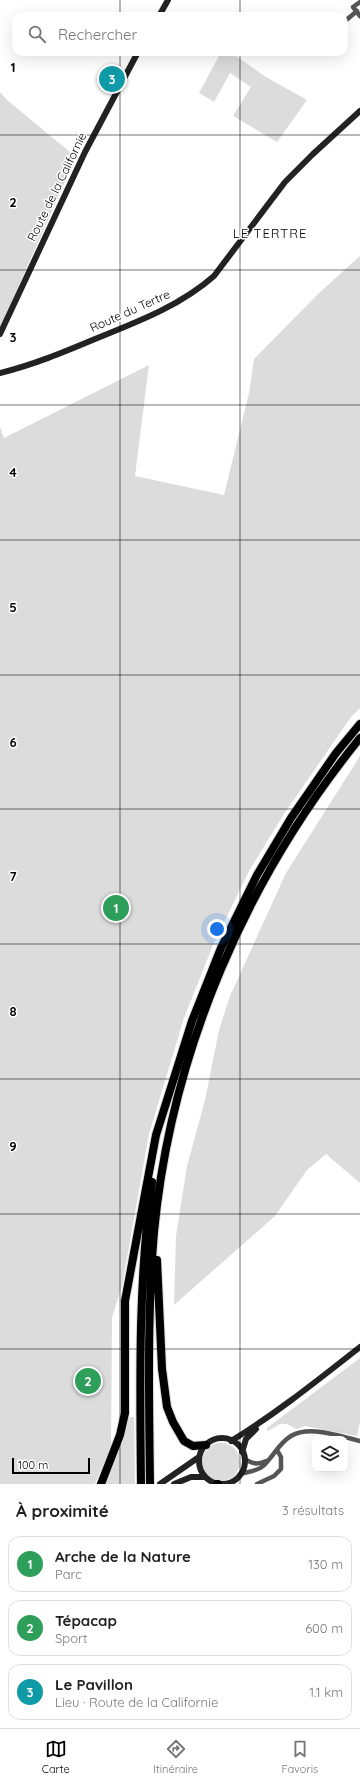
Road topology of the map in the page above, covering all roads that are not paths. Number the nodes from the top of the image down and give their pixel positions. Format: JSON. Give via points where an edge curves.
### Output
{"nodes":[{"id":1,"x":168,"y":0,"type":"edge"},
{"id":2,"x":360,"y":2,"type":"edge"},
{"id":3,"x":161,"y":12,"type":"edge"},
{"id":4,"x":358,"y":14,"type":"edge"},
{"id":5,"x":348,"y":20,"type":"edge"},
{"id":6,"x":136,"y":56,"type":"edge"},
{"id":7,"x":360,"y":111,"type":"edge"},
{"id":8,"x":0,"y":334,"type":"edge"},
{"id":9,"x":0,"y":373,"type":"edge"},
{"id":10,"x":360,"y":724,"type":"edge"},
{"id":11,"x":360,"y":738,"type":"edge"},
{"id":12,"x":172,"y":1088,"type":"junction"},
{"id":13,"x":156,"y":1212,"type":"junction"},
{"id":14,"x":360,"y":1347,"type":"edge"},
{"id":15,"x":264,"y":1421,"type":"junction"},
{"id":16,"x":231,"y":1441,"type":"junction"},
{"id":17,"x":360,"y":1441,"type":"edge"},
{"id":18,"x":206,"y":1445,"type":"junction"},
{"id":19,"x":277,"y":1450,"type":"junction"},
{"id":20,"x":242,"y":1452,"type":"junction"},
{"id":21,"x":199,"y":1457,"type":"junction"},
{"id":22,"x":244,"y":1458,"type":"junction"},
{"id":23,"x":268,"y":1460,"type":"junction"},
{"id":24,"x":240,"y":1474,"type":"junction"},
{"id":25,"x":205,"y":1477,"type":"junction"},
{"id":26,"x":101,"y":1484,"type":"edge"},
{"id":27,"x":141,"y":1484,"type":"edge"},
{"id":28,"x":150,"y":1484,"type":"edge"},
{"id":29,"x":160,"y":1484,"type":"edge"},
{"id":30,"x":174,"y":1484,"type":"edge"},
{"id":31,"x":217,"y":1484,"type":"edge"},
{"id":32,"x":256,"y":1484,"type":"edge"}],
"edges":[{"from":1,"to":3,"type":"street"},
{"from":2,"to":4,"type":"street","via":[[353,7]]},
{"from":4,"to":5,"type":"street"},
{"from":6,"to":8,"type":"street","name":"Route de la Californie","via":[[82,158]]},
{"from":7,"to":9,"type":"street","name":"Route du Tertre","via":[[286,182],[214,276],[202,286],[163,310],[131,324],[55,356]]},
{"from":10,"to":12,"type":"highway","via":[[290,818],[257,875],[220,948],[192,1021]]},
{"from":11,"to":13,"type":"highway","via":[[294,829],[263,882],[228,952],[202,1019],[185,1073],[167,1148]]},
{"from":12,"to":26,"type":"highway","via":[[156,1135],[125,1301],[125,1414],[120,1435]]},
{"from":12,"to":27,"type":"highway","via":[[156,1159],[145,1232],[141,1299]]},
{"from":13,"to":18,"type":"highway","via":[[159,1234],[158,1285],[164,1398],[169,1415],[184,1441],[193,1446]]},
{"from":13,"to":28,"type":"highway","via":[[150,1299]]},
{"from":14,"to":15,"type":"street"},
{"from":15,"to":16,"type":"street"},
{"from":15,"to":20,"type":"street","via":[[246,1439]]},
{"from":16,"to":18,"type":"street","via":[[218,1439]]},
{"from":16,"to":20,"type":"street"},
{"from":17,"to":19,"type":"street","via":[[319,1432],[303,1432],[287,1439]]},
{"from":18,"to":21,"type":"street"},
{"from":19,"to":23,"type":"street"},
{"from":19,"to":32,"type":"street","via":[[281,1457],[281,1469],[274,1476]]},
{"from":20,"to":22,"type":"street"},
{"from":21,"to":25,"type":"street","via":[[200,1468]]},
{"from":21,"to":29,"type":"street"},
{"from":22,"to":23,"type":"street","via":[[260,1464]]},
{"from":22,"to":24,"type":"street"},
{"from":23,"to":24,"type":"street","via":[[260,1468]]},
{"from":24,"to":31,"type":"street","via":[[230,1482]]},
{"from":25,"to":30,"type":"street","via":[[191,1477]]},
{"from":25,"to":31,"type":"street"}]}
